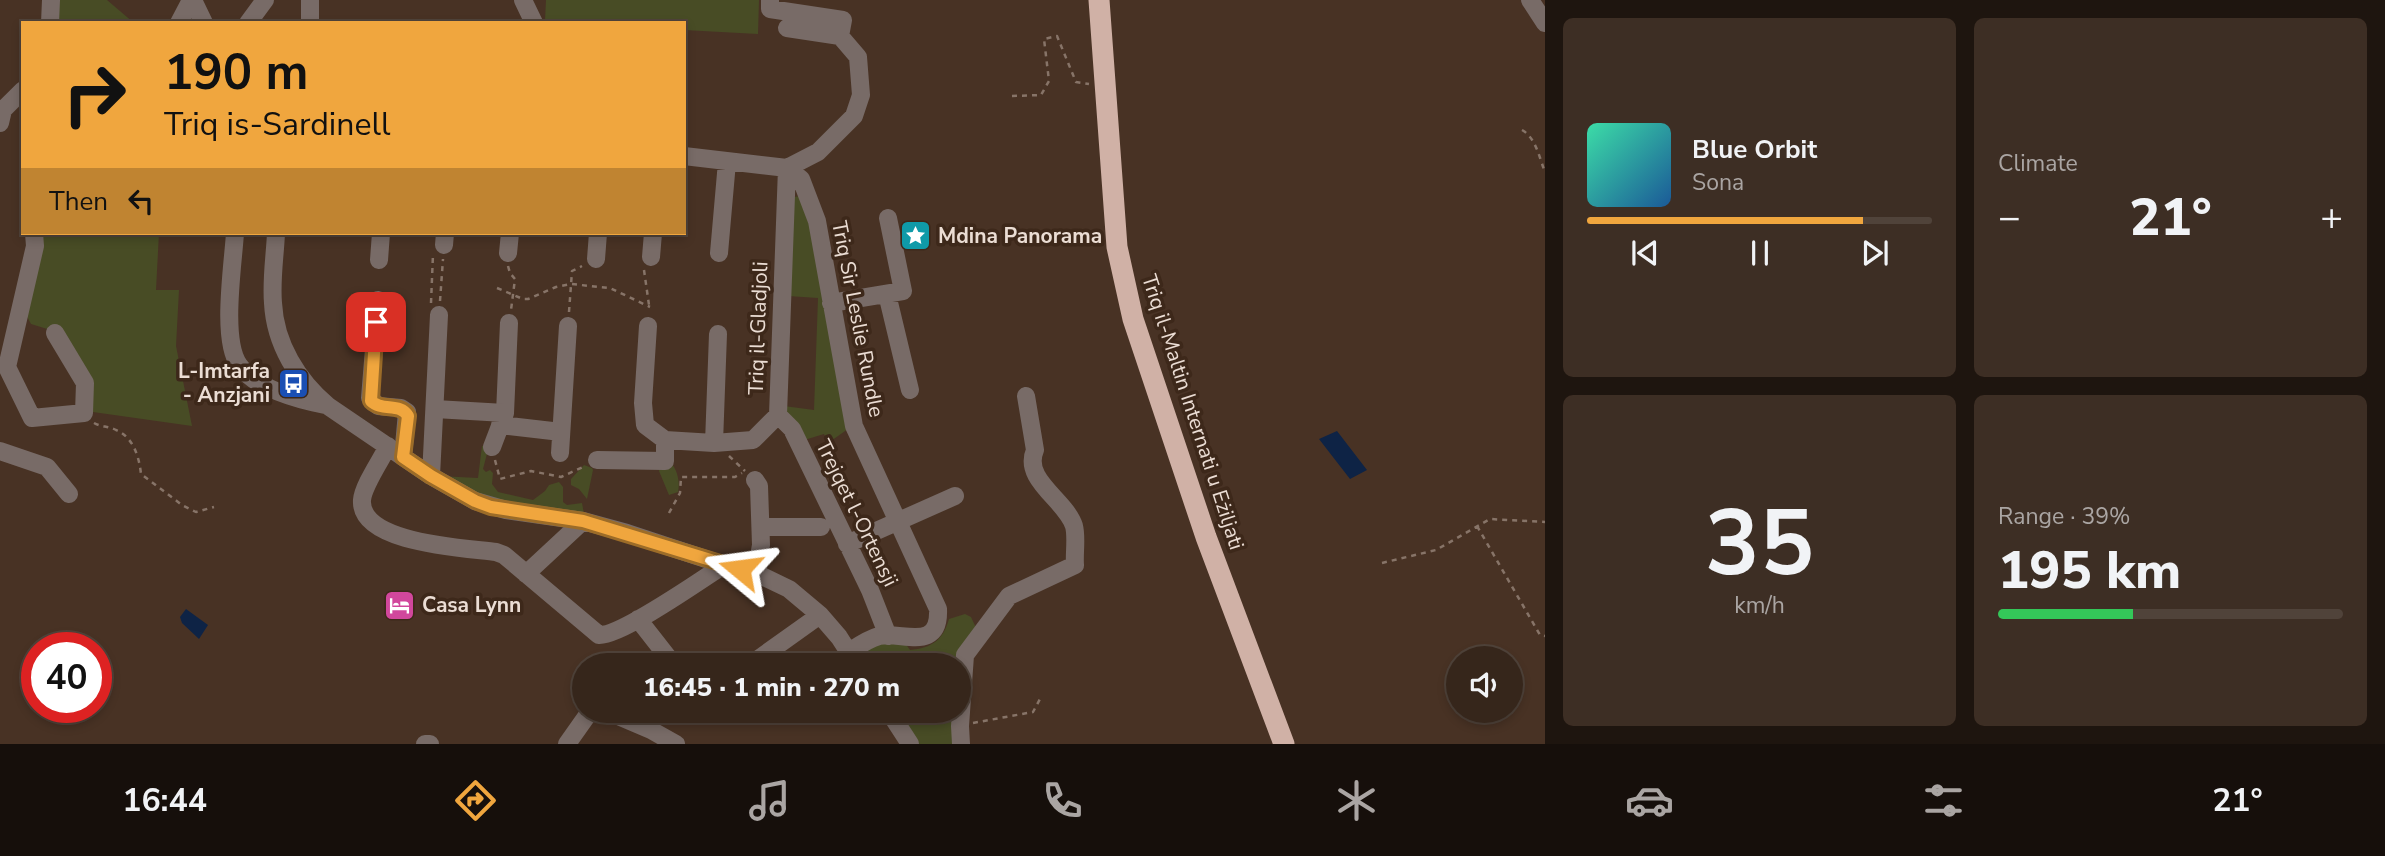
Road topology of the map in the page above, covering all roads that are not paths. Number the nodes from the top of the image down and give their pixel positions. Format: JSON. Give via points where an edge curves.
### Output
{"nodes":[{"id":1,"x":51,"y":0,"type":"edge"},
{"id":2,"x":192,"y":0,"type":"edge"},
{"id":3,"x":310,"y":0,"type":"edge"},
{"id":4,"x":523,"y":0,"type":"edge"},
{"id":5,"x":770,"y":0,"type":"edge"},
{"id":6,"x":1086,"y":0,"type":"edge"},
{"id":7,"x":1099,"y":0,"type":"edge"},
{"id":8,"x":1530,"y":0,"type":"edge"},
{"id":9,"x":256,"y":11,"type":"edge"},
{"id":10,"x":50,"y":21,"type":"edge"},
{"id":11,"x":180,"y":21,"type":"edge"},
{"id":12,"x":203,"y":21,"type":"edge"},
{"id":13,"x":238,"y":21,"type":"edge"},
{"id":14,"x":310,"y":21,"type":"edge"},
{"id":15,"x":533,"y":21,"type":"edge"},
{"id":16,"x":1545,"y":23,"type":"edge"},
{"id":17,"x":787,"y":28,"type":"dead end"},
{"id":18,"x":840,"y":36,"type":"junction"},
{"id":19,"x":21,"y":92,"type":"edge"},
{"id":20,"x":0,"y":122,"type":"edge"},
{"id":21,"x":818,"y":152,"type":"junction"},
{"id":22,"x":686,"y":156,"type":"edge"},
{"id":23,"x":727,"y":162,"type":"junction"},
{"id":24,"x":787,"y":168,"type":"junction"},
{"id":25,"x":806,"y":188,"type":"junction"},
{"id":26,"x":888,"y":218,"type":"dead end"},
{"id":27,"x":34,"y":235,"type":"edge"},
{"id":28,"x":235,"y":235,"type":"edge"},
{"id":29,"x":276,"y":235,"type":"edge"},
{"id":30,"x":380,"y":235,"type":"edge"},
{"id":31,"x":510,"y":235,"type":"edge"},
{"id":32,"x":598,"y":235,"type":"edge"},
{"id":33,"x":653,"y":235,"type":"edge"},
{"id":34,"x":508,"y":253,"type":"road end"},
{"id":35,"x":719,"y":253,"type":"dead end"},
{"id":36,"x":651,"y":257,"type":"road end"},
{"id":37,"x":596,"y":259,"type":"road end"},
{"id":38,"x":379,"y":260,"type":"dead end"},
{"id":39,"x":895,"y":293,"type":"junction"},
{"id":40,"x":378,"y":300,"type":"dead end"},
{"id":41,"x":831,"y":303,"type":"junction"},
{"id":42,"x":439,"y":315,"type":"road end"},
{"id":43,"x":509,"y":323,"type":"road end"},
{"id":44,"x":568,"y":326,"type":"road end"},
{"id":45,"x":648,"y":326,"type":"road end"},
{"id":46,"x":55,"y":333,"type":"dead end"},
{"id":47,"x":718,"y":334,"type":"dead end"},
{"id":48,"x":4,"y":368,"type":"edge"},
{"id":49,"x":910,"y":390,"type":"dead end"},
{"id":50,"x":1026,"y":396,"type":"dead end"},
{"id":51,"x":328,"y":406,"type":"junction"},
{"id":52,"x":435,"y":409,"type":"junction"},
{"id":53,"x":778,"y":415,"type":"junction"},
{"id":54,"x":503,"y":419,"type":"junction"},
{"id":55,"x":561,"y":432,"type":"junction"},
{"id":56,"x":665,"y":440,"type":"junction"},
{"id":57,"x":714,"y":443,"type":"junction"},
{"id":58,"x":388,"y":446,"type":"junction"},
{"id":59,"x":492,"y":447,"type":"road end"},
{"id":60,"x":0,"y":451,"type":"edge"},
{"id":61,"x":559,"y":453,"type":"dead end"},
{"id":62,"x":403,"y":457,"type":"junction"},
{"id":63,"x":597,"y":460,"type":"road end"},
{"id":64,"x":750,"y":475,"type":"road end"},
{"id":65,"x":431,"y":476,"type":"junction"},
{"id":66,"x":69,"y":494,"type":"dead end"},
{"id":67,"x":955,"y":496,"type":"dead end"},
{"id":68,"x":897,"y":520,"type":"junction"},
{"id":69,"x":583,"y":521,"type":"junction"},
{"id":70,"x":761,"y":527,"type":"junction"},
{"id":71,"x":821,"y":527,"type":"dead end"},
{"id":72,"x":847,"y":544,"type":"junction"},
{"id":73,"x":724,"y":565,"type":"junction"},
{"id":74,"x":756,"y":573,"type":"junction"},
{"id":75,"x":526,"y":574,"type":"junction"},
{"id":76,"x":820,"y":615,"type":"junction"},
{"id":77,"x":638,"y":619,"type":"junction"},
{"id":78,"x":888,"y":636,"type":"junction"},
{"id":79,"x":665,"y":653,"type":"edge"},
{"id":80,"x":767,"y":653,"type":"edge"},
{"id":81,"x":848,"y":653,"type":"edge"},
{"id":82,"x":858,"y":653,"type":"edge"},
{"id":83,"x":582,"y":723,"type":"edge"},
{"id":84,"x":635,"y":723,"type":"edge"},
{"id":85,"x":896,"y":723,"type":"edge"},
{"id":86,"x":960,"y":735,"type":"edge"},
{"id":87,"x":567,"y":744,"type":"edge"},
{"id":88,"x":676,"y":744,"type":"edge"},
{"id":89,"x":910,"y":744,"type":"edge"},
{"id":90,"x":1270,"y":744,"type":"edge"},
{"id":91,"x":1284,"y":744,"type":"edge"}],
"edges":[{"from":1,"to":10,"type":"street"},
{"from":2,"to":11,"type":"street"},
{"from":2,"to":12,"type":"street"},
{"from":3,"to":14,"type":"street"},
{"from":4,"to":15,"type":"street"},
{"from":5,"to":18,"type":"street","via":[[770,9],[843,20]]},
{"from":6,"to":90,"type":"highway","name":"Triq il-Maltin Internati u Eżiljati","via":[[1107,250],[1121,320],[1194,542]]},
{"from":7,"to":91,"type":"highway","name":"Triq il-Maltin Internati u Eżiljati","via":[[1117,247],[1133,319],[1206,537]]},
{"from":8,"to":16,"type":"street"},
{"from":9,"to":13,"type":"street"},
{"from":17,"to":18,"type":"street"},
{"from":18,"to":21,"type":"street","via":[[858,57],[861,95],[854,116]]},
{"from":19,"to":20,"type":"street","via":[[3,110]]},
{"from":21,"to":24,"type":"street"},
{"from":21,"to":25,"type":"street"},
{"from":22,"to":23,"type":"street"},
{"from":23,"to":24,"type":"street"},
{"from":23,"to":35,"type":"street"},
{"from":24,"to":25,"type":"street","name":"Triq Sir Leslie Rundle"},
{"from":24,"to":53,"type":"street","name":"Triq il-Gladjoli"},
{"from":25,"to":41,"type":"street","name":"Triq Sir Leslie Rundle","via":[[817,221]]},
{"from":26,"to":39,"type":"street"},
{"from":27,"to":48,"type":"street"},
{"from":28,"to":51,"type":"street","via":[[229,333],[234,357],[260,384]]},
{"from":29,"to":51,"type":"street","via":[[273,303],[279,334],[297,374]]},
{"from":30,"to":38,"type":"street"},
{"from":31,"to":34,"type":"street"},
{"from":32,"to":37,"type":"street"},
{"from":33,"to":36,"type":"street"},
{"from":39,"to":41,"type":"street"},
{"from":39,"to":49,"type":"street"},
{"from":40,"to":62,"type":"street","via":[[370,398],[378,406],[407,412]]},
{"from":41,"to":68,"type":"street","name":"Triq Sir Leslie Rundle","via":[[854,426]]},
{"from":42,"to":52,"type":"street"},
{"from":43,"to":54,"type":"street"},
{"from":44,"to":55,"type":"street"},
{"from":45,"to":56,"type":"street","via":[[645,425]]},
{"from":46,"to":48,"type":"street","via":[[85,383],[84,413],[32,418]]},
{"from":47,"to":57,"type":"street"},
{"from":50,"to":86,"type":"street","via":[[1035,474],[1074,527],[1075,565],[1009,596],[965,656]]},
{"from":51,"to":58,"type":"street"},
{"from":52,"to":54,"type":"street"},
{"from":52,"to":65,"type":"street"},
{"from":53,"to":57,"type":"street","name":"Triq il-Gladjoli","via":[[753,440]]},
{"from":53,"to":72,"type":"street","name":"Trejqet l-Ortensji","via":[[792,429]]},
{"from":54,"to":55,"type":"street"},
{"from":54,"to":59,"type":"street"},
{"from":55,"to":61,"type":"street"},
{"from":56,"to":57,"type":"street","name":"Triq il-Gladjoli"},
{"from":56,"to":63,"type":"street","via":[[665,461]]},
{"from":58,"to":62,"type":"street"},
{"from":58,"to":75,"type":"street","via":[[362,500],[370,521],[417,541],[496,552]]},
{"from":60,"to":66,"type":"street","via":[[47,467]]},
{"from":62,"to":65,"type":"street"},
{"from":64,"to":70,"type":"street","via":[[760,486]]},
{"from":65,"to":69,"type":"street","via":[[491,507]]},
{"from":67,"to":68,"type":"street"},
{"from":68,"to":72,"type":"street"},
{"from":68,"to":78,"type":"street","name":"Triq Sir Leslie Rundle","via":[[938,616],[929,635]]},
{"from":69,"to":73,"type":"street"},
{"from":69,"to":75,"type":"street"},
{"from":70,"to":71,"type":"street"},
{"from":70,"to":74,"type":"street"},
{"from":72,"to":78,"type":"street","name":"Trejqet l-Ortensji"},
{"from":73,"to":74,"type":"street"},
{"from":73,"to":77,"type":"street"},
{"from":74,"to":76,"type":"street","via":[[789,589]]},
{"from":75,"to":77,"type":"street","via":[[599,635]]},
{"from":76,"to":80,"type":"street"},
{"from":76,"to":81,"type":"street"},
{"from":77,"to":79,"type":"street"},
{"from":78,"to":82,"type":"street","name":"Triq Sir Leslie Rundle","via":[[869,640]]},
{"from":83,"to":87,"type":"street"},
{"from":84,"to":88,"type":"street"},
{"from":85,"to":89,"type":"street"}]}
